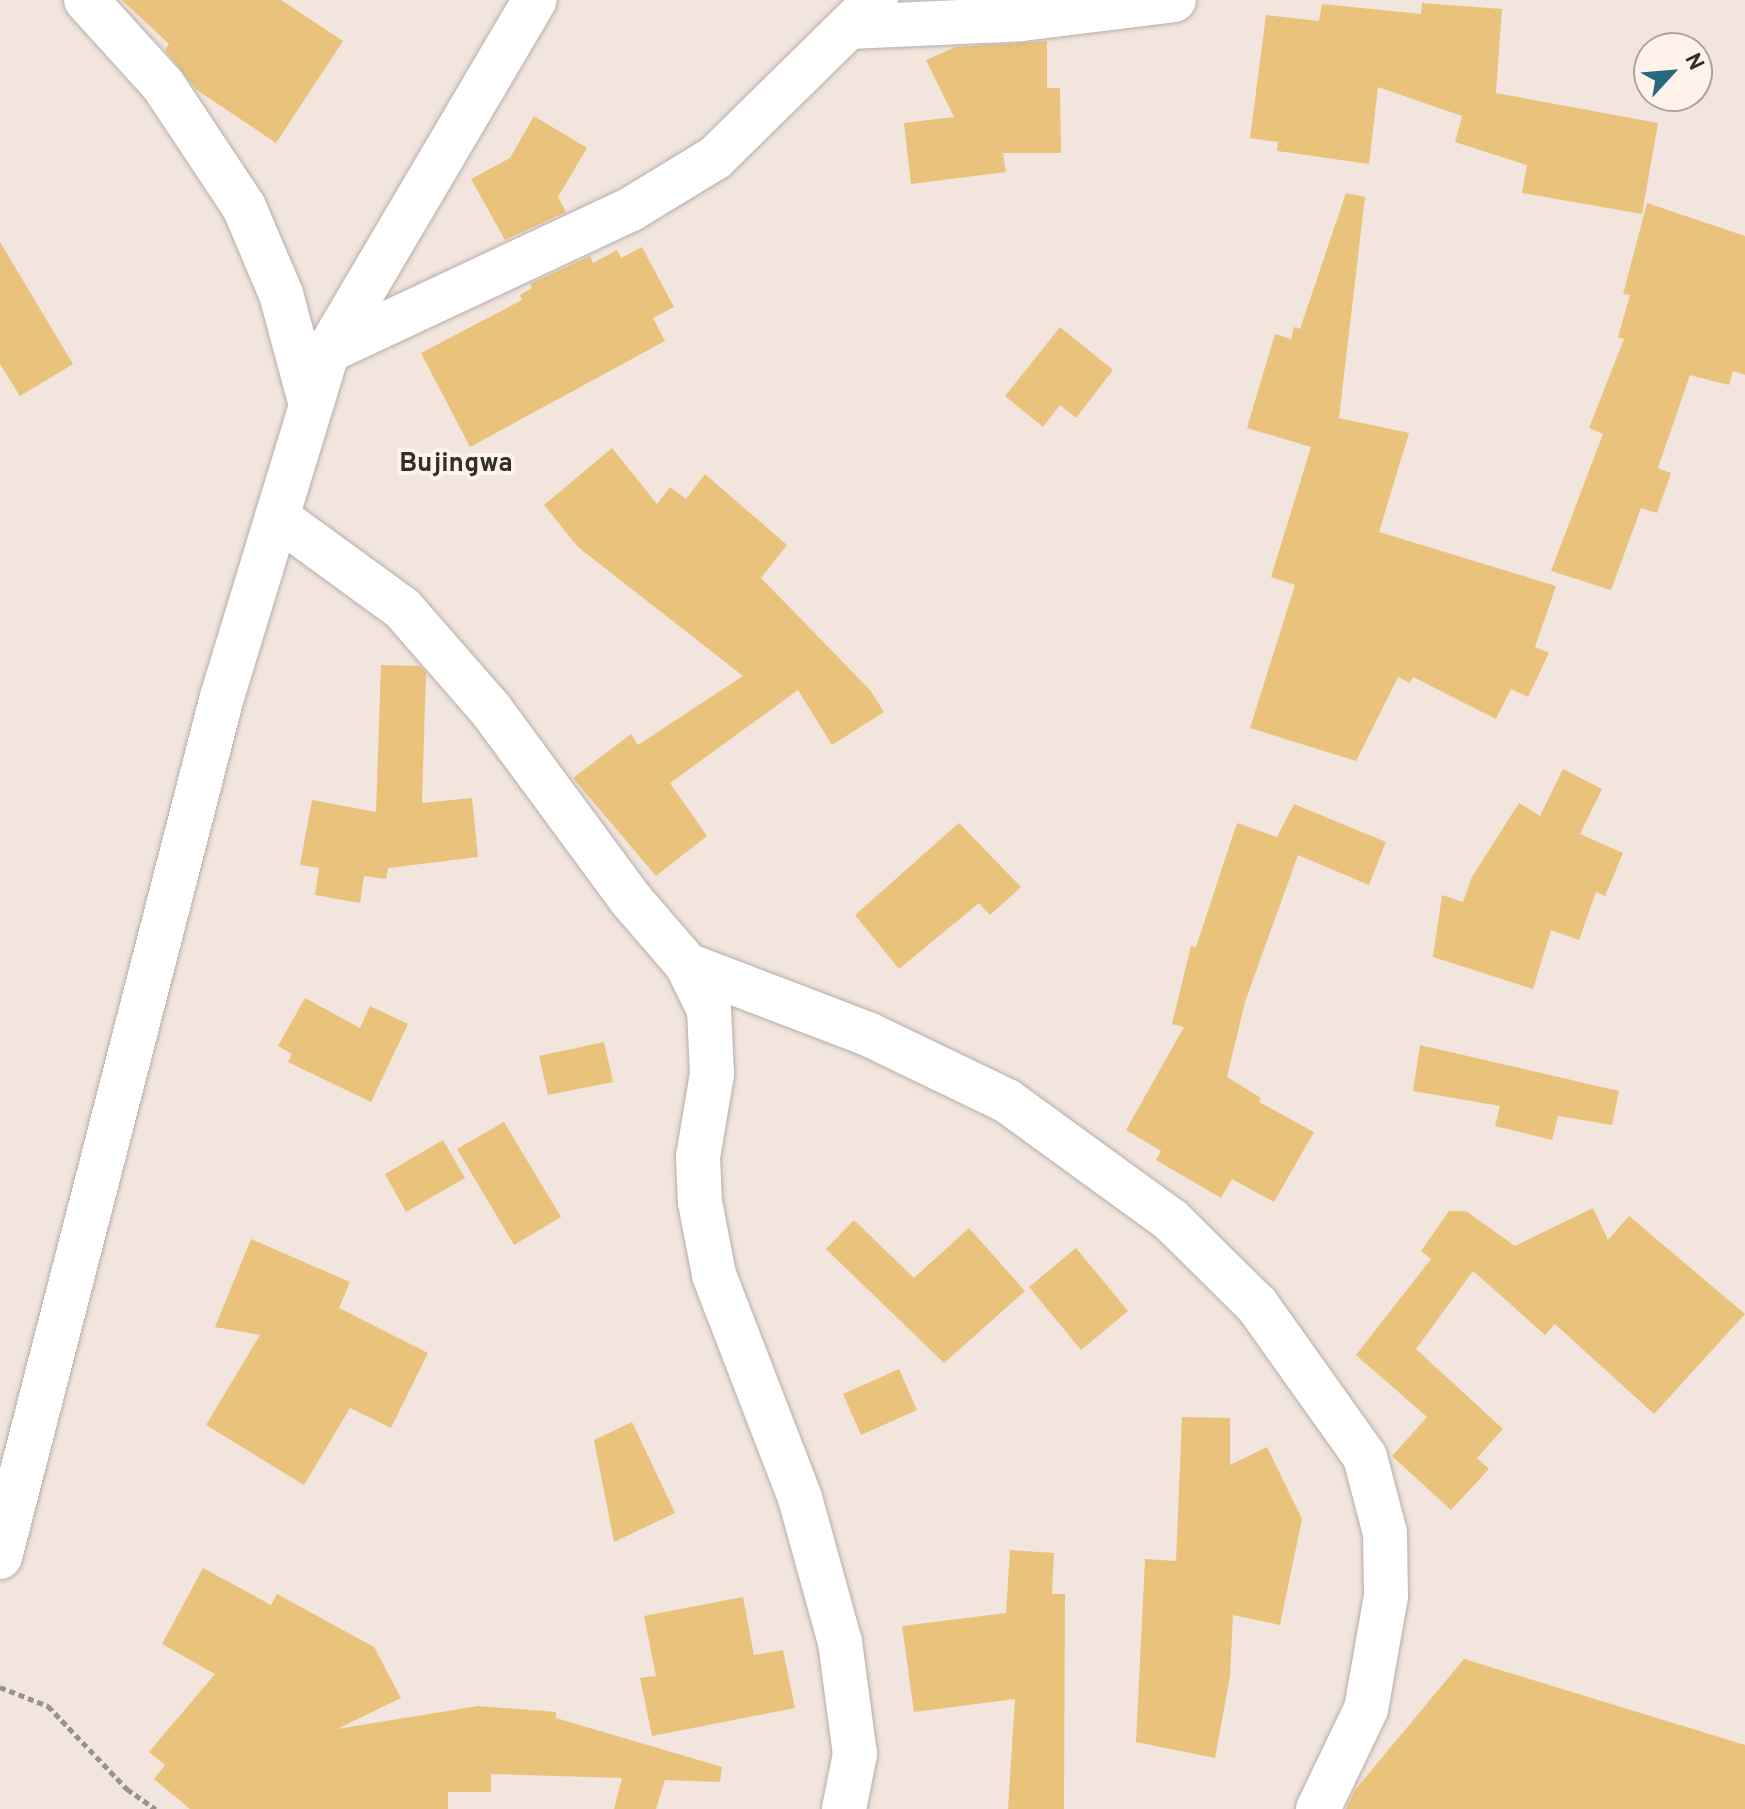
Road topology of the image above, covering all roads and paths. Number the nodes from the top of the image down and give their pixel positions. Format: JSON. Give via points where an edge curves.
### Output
{"nodes":[{"id":1,"x":86,"y":0,"type":"edge"},
{"id":2,"x":535,"y":0,"type":"edge"},
{"id":3,"x":1174,"y":0,"type":"edge"},
{"id":4,"x":862,"y":14,"type":"edge"},
{"id":5,"x":328,"y":351,"type":"junction"},
{"id":6,"x":311,"y":405,"type":"junction"},
{"id":7,"x":277,"y":517,"type":"junction"},
{"id":8,"x":687,"y":965,"type":"junction"},
{"id":9,"x":0,"y":1557,"type":"edge"},
{"id":10,"x":0,"y":1687,"type":"edge"},
{"id":11,"x":156,"y":1809,"type":"edge"},
{"id":12,"x":844,"y":1809,"type":"edge"},
{"id":13,"x":1318,"y":1809,"type":"edge"}],
"edges":[{"from":1,"to":6,"type":"street","via":[[163,85],[244,207],[281,294]]},
{"from":2,"to":5,"type":"street"},
{"from":3,"to":4,"type":"street","via":[[1022,19]]},
{"from":4,"to":5,"type":"street","via":[[703,166],[631,209]]},
{"from":5,"to":6,"type":"street"},
{"from":6,"to":7,"type":"street"},
{"from":7,"to":8,"type":"street","via":[[403,609],[491,710],[632,901]]},
{"from":7,"to":9,"type":"street","via":[[222,697]]},
{"from":8,"to":12,"type":"street","via":[[709,1010],[712,1074],[698,1157],[700,1202],[714,1275],[800,1498],[840,1642],[855,1754]]},
{"from":8,"to":13,"type":"street","via":[[868,1034],[1007,1101],[1171,1220],[1257,1305],[1365,1457],[1385,1533],[1386,1596],[1366,1709]]},
{"from":10,"to":11,"type":"path","via":[[48,1706],[127,1789]]}]}
